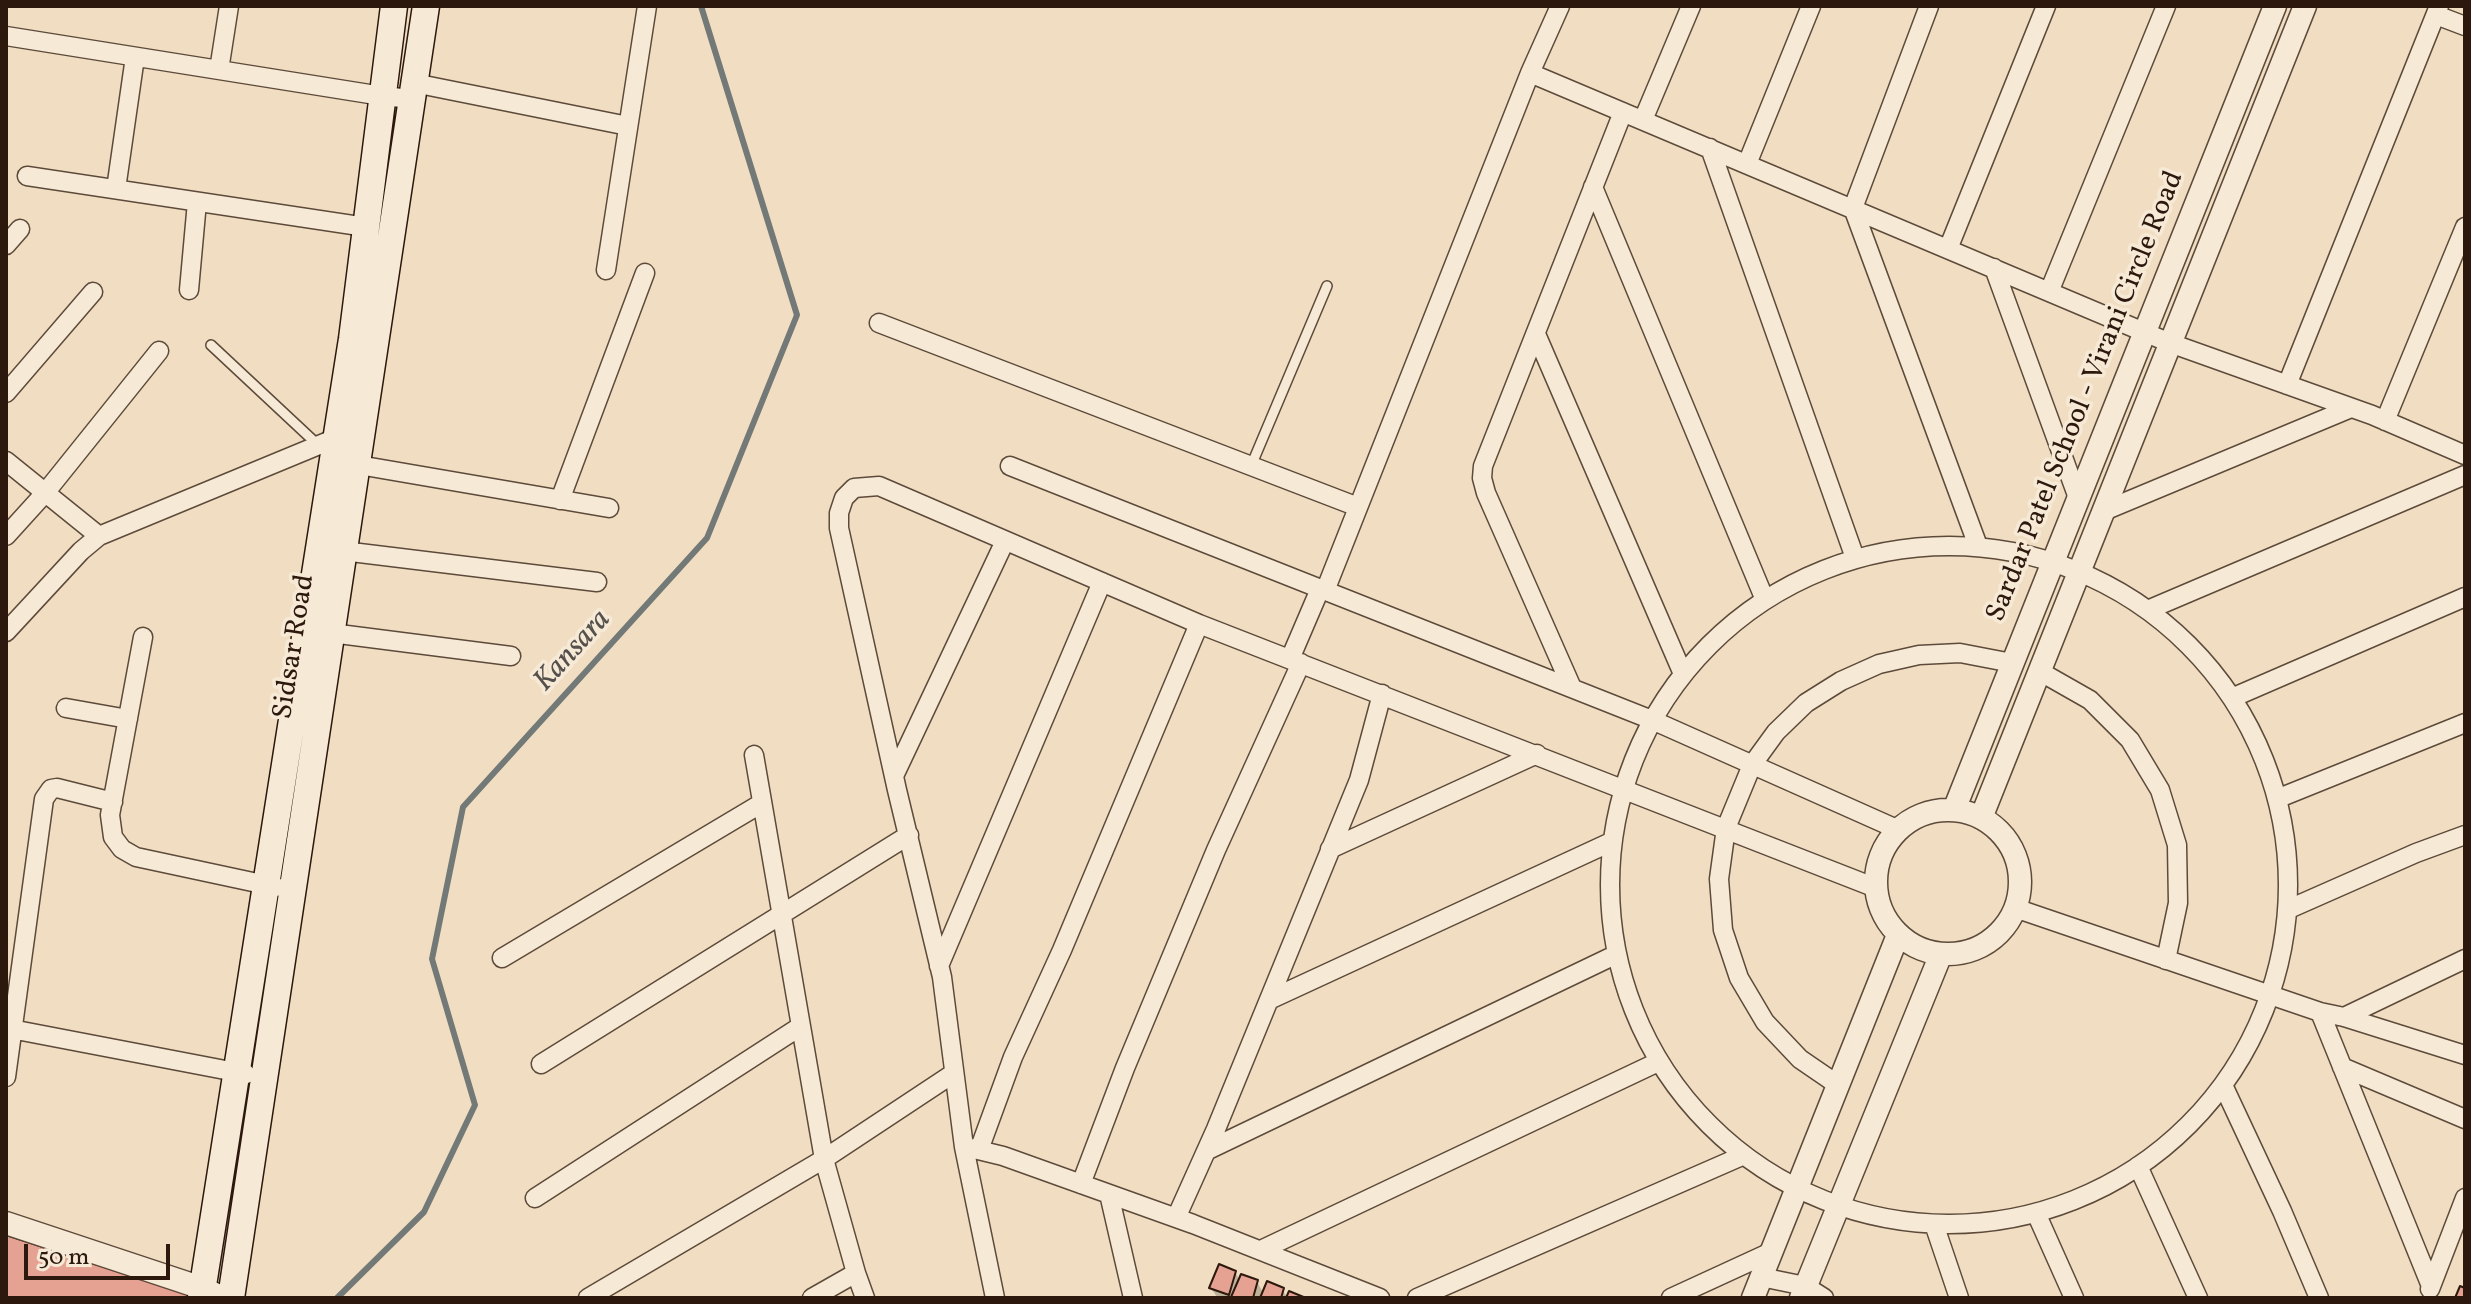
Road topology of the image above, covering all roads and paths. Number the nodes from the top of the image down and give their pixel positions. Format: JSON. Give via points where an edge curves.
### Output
{"nodes":[{"id":1,"x":229,"y":6,"type":"edge"},
{"id":2,"x":394,"y":6,"type":"edge"},
{"id":3,"x":426,"y":6,"type":"edge"},
{"id":4,"x":647,"y":6,"type":"edge"},
{"id":5,"x":1560,"y":6,"type":"edge"},
{"id":6,"x":1691,"y":6,"type":"edge"},
{"id":7,"x":1811,"y":6,"type":"edge"},
{"id":8,"x":1929,"y":6,"type":"edge"},
{"id":9,"x":2046,"y":6,"type":"edge"},
{"id":10,"x":2166,"y":6,"type":"edge"},
{"id":11,"x":2275,"y":6,"type":"edge"},
{"id":12,"x":2305,"y":6,"type":"edge"},
{"id":13,"x":2437,"y":10,"type":"edge"},
{"id":14,"x":2465,"y":26,"type":"edge"},
{"id":15,"x":6,"y":36,"type":"edge"},
{"id":16,"x":135,"y":57,"type":"junction"},
{"id":17,"x":219,"y":70,"type":"junction"},
{"id":18,"x":1530,"y":73,"type":"junction"},
{"id":19,"x":413,"y":91,"type":"junction"},
{"id":20,"x":382,"y":96,"type":"junction"},
{"id":21,"x":1623,"y":112,"type":"junction"},
{"id":22,"x":1643,"y":120,"type":"junction"},
{"id":23,"x":628,"y":126,"type":"junction"},
{"id":24,"x":2221,"y":140,"type":"junction"},
{"id":25,"x":1710,"y":148,"type":"junction"},
{"id":26,"x":2247,"y":150,"type":"junction"},
{"id":27,"x":1747,"y":164,"type":"junction"},
{"id":28,"x":27,"y":176,"type":"dead end"},
{"id":29,"x":1593,"y":187,"type":"junction"},
{"id":30,"x":116,"y":189,"type":"junction"},
{"id":31,"x":197,"y":202,"type":"junction"},
{"id":32,"x":1853,"y":208,"type":"junction"},
{"id":33,"x":366,"y":227,"type":"junction"},
{"id":34,"x":2465,"y":227,"type":"edge"},
{"id":35,"x":20,"y":229,"type":"dead end"},
{"id":36,"x":6,"y":245,"type":"edge"},
{"id":37,"x":1948,"y":249,"type":"junction"},
{"id":38,"x":1994,"y":268,"type":"junction"},
{"id":39,"x":606,"y":270,"type":"dead end"},
{"id":40,"x":645,"y":273,"type":"dead end"},
{"id":41,"x":1327,"y":286,"type":"dead end"},
{"id":42,"x":189,"y":290,"type":"dead end"},
{"id":43,"x":93,"y":292,"type":"dead end"},
{"id":44,"x":2049,"y":292,"type":"junction"},
{"id":45,"x":879,"y":323,"type":"dead end"},
{"id":46,"x":2145,"y":332,"type":"junction"},
{"id":47,"x":1536,"y":334,"type":"junction"},
{"id":48,"x":2170,"y":343,"type":"junction"},
{"id":49,"x":211,"y":345,"type":"dead end"},
{"id":50,"x":159,"y":351,"type":"dead end"},
{"id":51,"x":2287,"y":385,"type":"junction"},
{"id":52,"x":6,"y":393,"type":"edge"},
{"id":53,"x":2351,"y":408,"type":"junction"},
{"id":54,"x":2385,"y":421,"type":"junction"},
{"id":55,"x":336,"y":452,"type":"junction"},
{"id":56,"x":2465,"y":455,"type":"edge"},
{"id":57,"x":6,"y":461,"type":"edge"},
{"id":58,"x":1010,"y":466,"type":"dead end"},
{"id":59,"x":1251,"y":466,"type":"junction"},
{"id":60,"x":2465,"y":475,"type":"edge"},
{"id":61,"x":45,"y":493,"type":"junction"},
{"id":62,"x":2078,"y":498,"type":"junction"},
{"id":63,"x":560,"y":500,"type":"junction"},
{"id":64,"x":1358,"y":507,"type":"junction"},
{"id":65,"x":609,"y":508,"type":"dead end"},
{"id":66,"x":2104,"y":511,"type":"junction"},
{"id":67,"x":6,"y":536,"type":"edge"},
{"id":68,"x":99,"y":536,"type":"junction"},
{"id":69,"x":1005,"y":541,"type":"junction"},
{"id":70,"x":1978,"y":546,"type":"junction"},
{"id":71,"x":343,"y":551,"type":"junction"},
{"id":72,"x":1855,"y":558,"type":"junction"},
{"id":73,"x":2054,"y":560,"type":"junction"},
{"id":74,"x":2080,"y":570,"type":"junction"},
{"id":75,"x":597,"y":582,"type":"dead end"},
{"id":76,"x":1102,"y":582,"type":"junction"},
{"id":77,"x":1322,"y":590,"type":"junction"},
{"id":78,"x":2465,"y":597,"type":"edge"},
{"id":79,"x":1765,"y":600,"type":"junction"},
{"id":80,"x":2150,"y":609,"type":"junction"},
{"id":81,"x":1199,"y":624,"type":"junction"},
{"id":82,"x":6,"y":632,"type":"edge"},
{"id":83,"x":331,"y":633,"type":"junction"},
{"id":84,"x":143,"y":637,"type":"dead end"},
{"id":85,"x":511,"y":656,"type":"dead end"},
{"id":86,"x":1295,"y":661,"type":"junction"},
{"id":87,"x":2012,"y":663,"type":"junction"},
{"id":88,"x":2039,"y":671,"type":"junction"},
{"id":89,"x":1683,"y":674,"type":"junction"},
{"id":90,"x":1572,"y":688,"type":"junction"},
{"id":91,"x":1382,"y":694,"type":"junction"},
{"id":92,"x":2234,"y":697,"type":"junction"},
{"id":93,"x":66,"y":708,"type":"dead end"},
{"id":94,"x":128,"y":719,"type":"junction"},
{"id":95,"x":1652,"y":720,"type":"junction"},
{"id":96,"x":2465,"y":723,"type":"edge"},
{"id":97,"x":1537,"y":754,"type":"junction"},
{"id":98,"x":754,"y":755,"type":"dead end"},
{"id":99,"x":1752,"y":765,"type":"junction"},
{"id":100,"x":894,"y":776,"type":"junction"},
{"id":101,"x":1623,"y":787,"type":"junction"},
{"id":102,"x":2279,"y":798,"type":"junction"},
{"id":103,"x":113,"y":802,"type":"junction"},
{"id":104,"x":762,"y":803,"type":"junction"},
{"id":105,"x":1954,"y":810,"type":"junction"},
{"id":106,"x":1981,"y":818,"type":"junction"},
{"id":107,"x":1726,"y":828,"type":"junction"},
{"id":108,"x":1899,"y":830,"type":"junction"},
{"id":109,"x":909,"y":835,"type":"junction"},
{"id":110,"x":2465,"y":835,"type":"edge"},
{"id":111,"x":1611,"y":842,"type":"junction"},
{"id":112,"x":1330,"y":849,"type":"junction"},
{"id":113,"x":265,"y":884,"type":"junction"},
{"id":114,"x":1876,"y":888,"type":"junction"},
{"id":115,"x":292,"y":891,"type":"junction"},
{"id":116,"x":2015,"y":908,"type":"junction"},
{"id":117,"x":2289,"y":909,"type":"junction"},
{"id":118,"x":782,"y":914,"type":"junction"},
{"id":119,"x":1898,"y":935,"type":"junction"},
{"id":120,"x":1941,"y":954,"type":"junction"},
{"id":121,"x":1615,"y":955,"type":"junction"},
{"id":122,"x":502,"y":958,"type":"dead end"},
{"id":123,"x":2465,"y":959,"type":"edge"},
{"id":124,"x":2166,"y":960,"type":"junction"},
{"id":125,"x":939,"y":966,"type":"junction"},
{"id":126,"x":2270,"y":996,"type":"junction"},
{"id":127,"x":1269,"y":1000,"type":"junction"},
{"id":128,"x":2320,"y":1012,"type":"junction"},
{"id":129,"x":2344,"y":1017,"type":"junction"},
{"id":130,"x":801,"y":1026,"type":"junction"},
{"id":131,"x":9,"y":1029,"type":"edge"},
{"id":132,"x":2465,"y":1055,"type":"edge"},
{"id":133,"x":1658,"y":1062,"type":"junction"},
{"id":134,"x":541,"y":1064,"type":"dead end"},
{"id":135,"x":2342,"y":1067,"type":"junction"},
{"id":136,"x":236,"y":1073,"type":"junction"},
{"id":137,"x":954,"y":1073,"type":"junction"},
{"id":138,"x":6,"y":1077,"type":"edge"},
{"id":139,"x":265,"y":1077,"type":"junction"},
{"id":140,"x":1838,"y":1085,"type":"junction"},
{"id":141,"x":2223,"y":1085,"type":"junction"},
{"id":142,"x":2465,"y":1119,"type":"edge"},
{"id":143,"x":972,"y":1149,"type":"junction"},
{"id":144,"x":1206,"y":1151,"type":"junction"},
{"id":145,"x":1742,"y":1156,"type":"junction"},
{"id":146,"x":824,"y":1159,"type":"junction"},
{"id":147,"x":2138,"y":1166,"type":"junction"},
{"id":148,"x":1081,"y":1184,"type":"junction"},
{"id":149,"x":1796,"y":1189,"type":"junction"},
{"id":150,"x":1109,"y":1194,"type":"junction"},
{"id":151,"x":535,"y":1198,"type":"dead end"},
{"id":152,"x":2465,"y":1198,"type":"edge"},
{"id":153,"x":1838,"y":1206,"type":"junction"},
{"id":154,"x":2036,"y":1213,"type":"junction"},
{"id":155,"x":1176,"y":1218,"type":"junction"},
{"id":156,"x":6,"y":1223,"type":"edge"},
{"id":157,"x":1934,"y":1224,"type":"junction"},
{"id":158,"x":2460,"y":1226,"type":"edge"},
{"id":159,"x":1261,"y":1250,"type":"junction"},
{"id":160,"x":1771,"y":1252,"type":"junction"},
{"id":161,"x":856,"y":1273,"type":"junction"},
{"id":162,"x":1761,"y":1277,"type":"junction"},
{"id":163,"x":2429,"y":1292,"type":"edge"},
{"id":164,"x":1810,"y":1294,"type":"edge"},
{"id":165,"x":209,"y":1295,"type":"edge"},
{"id":166,"x":231,"y":1298,"type":"edge"},
{"id":167,"x":588,"y":1298,"type":"edge"},
{"id":168,"x":812,"y":1298,"type":"edge"},
{"id":169,"x":865,"y":1298,"type":"edge"},
{"id":170,"x":995,"y":1298,"type":"edge"},
{"id":171,"x":1133,"y":1298,"type":"edge"},
{"id":172,"x":1380,"y":1298,"type":"edge"},
{"id":173,"x":1417,"y":1298,"type":"edge"},
{"id":174,"x":1671,"y":1298,"type":"edge"},
{"id":175,"x":1753,"y":1298,"type":"edge"},
{"id":176,"x":1959,"y":1298,"type":"edge"},
{"id":177,"x":2074,"y":1298,"type":"edge"},
{"id":178,"x":2198,"y":1298,"type":"edge"},
{"id":179,"x":2319,"y":1298,"type":"edge"}],
"edges":[{"from":1,"to":17,"type":"street"},
{"from":2,"to":20,"type":"main road","name":"Sidsar Road"},
{"from":3,"to":19,"type":"main road","name":"Sidsar Road"},
{"from":4,"to":23,"type":"street"},
{"from":5,"to":18,"type":"street"},
{"from":6,"to":22,"type":"street"},
{"from":7,"to":27,"type":"street"},
{"from":8,"to":32,"type":"street"},
{"from":9,"to":37,"type":"street"},
{"from":10,"to":44,"type":"street"},
{"from":11,"to":24,"type":"street","name":"Sardar Patel School - Virani Circle Road"},
{"from":12,"to":26,"type":"street"},
{"from":13,"to":14,"type":"street"},
{"from":13,"to":51,"type":"street"},
{"from":15,"to":16,"type":"street"},
{"from":16,"to":17,"type":"street"},
{"from":16,"to":30,"type":"street"},
{"from":17,"to":20,"type":"street"},
{"from":18,"to":21,"type":"street"},
{"from":18,"to":64,"type":"street"},
{"from":19,"to":20,"type":"street"},
{"from":19,"to":23,"type":"street"},
{"from":19,"to":55,"type":"main road","name":"Sidsar Road"},
{"from":20,"to":33,"type":"main road","name":"Sidsar Road"},
{"from":21,"to":22,"type":"street"},
{"from":21,"to":29,"type":"street"},
{"from":22,"to":25,"type":"street"},
{"from":23,"to":39,"type":"street"},
{"from":24,"to":26,"type":"street"},
{"from":24,"to":46,"type":"street","name":"Sardar Patel School - Virani Circle Road"},
{"from":25,"to":27,"type":"street"},
{"from":25,"to":72,"type":"street"},
{"from":26,"to":48,"type":"street"},
{"from":27,"to":32,"type":"street"},
{"from":28,"to":30,"type":"street"},
{"from":29,"to":47,"type":"street"},
{"from":29,"to":79,"type":"street"},
{"from":30,"to":31,"type":"street"},
{"from":31,"to":33,"type":"street"},
{"from":31,"to":42,"type":"street"},
{"from":32,"to":37,"type":"street"},
{"from":32,"to":70,"type":"street"},
{"from":33,"to":55,"type":"main road","name":"Sidsar Road"},
{"from":34,"to":54,"type":"street"},
{"from":35,"to":36,"type":"street"},
{"from":37,"to":38,"type":"street"},
{"from":38,"to":44,"type":"street"},
{"from":38,"to":62,"type":"street"},
{"from":40,"to":63,"type":"street"},
{"from":41,"to":59,"type":"lane"},
{"from":43,"to":52,"type":"street"},
{"from":44,"to":46,"type":"street"},
{"from":45,"to":59,"type":"street"},
{"from":46,"to":48,"type":"street"},
{"from":46,"to":62,"type":"street","name":"Sardar Patel School - Virani Circle Road"},
{"from":47,"to":89,"type":"street"},
{"from":47,"to":90,"type":"street","via":[[1482,478]]},
{"from":48,"to":51,"type":"street"},
{"from":48,"to":66,"type":"street"},
{"from":49,"to":55,"type":"lane"},
{"from":50,"to":61,"type":"street"},
{"from":51,"to":53,"type":"street"},
{"from":53,"to":54,"type":"street"},
{"from":53,"to":66,"type":"street"},
{"from":54,"to":56,"type":"street"},
{"from":55,"to":63,"type":"street"},
{"from":55,"to":68,"type":"street"},
{"from":55,"to":71,"type":"main road","name":"Sidsar Road"},
{"from":55,"to":113,"type":"main road","name":"Sidsar Road"},
{"from":57,"to":61,"type":"street"},
{"from":58,"to":77,"type":"street"},
{"from":59,"to":64,"type":"street"},
{"from":60,"to":80,"type":"street"},
{"from":61,"to":67,"type":"street"},
{"from":61,"to":68,"type":"street"},
{"from":62,"to":73,"type":"street","name":"Sardar Patel School - Virani Circle Road"},
{"from":63,"to":65,"type":"street"},
{"from":64,"to":77,"type":"street"},
{"from":66,"to":74,"type":"street"},
{"from":68,"to":82,"type":"street"},
{"from":69,"to":76,"type":"street"},
{"from":69,"to":100,"type":"street"},
{"from":69,"to":100,"type":"street","via":[[879,486],[854,488],[844,498],[839,528]]},
{"from":70,"to":72,"type":"street","via":[[1916,547]]},
{"from":70,"to":73,"type":"street"},
{"from":71,"to":75,"type":"street"},
{"from":71,"to":83,"type":"main road","name":"Sidsar Road"},
{"from":72,"to":79,"type":"street"},
{"from":73,"to":74,"type":"street"},
{"from":73,"to":87,"type":"street","name":"Sardar Patel School - Virani Circle Road"},
{"from":74,"to":80,"type":"street"},
{"from":74,"to":88,"type":"street"},
{"from":76,"to":81,"type":"street"},
{"from":76,"to":125,"type":"street"},
{"from":77,"to":86,"type":"street"},
{"from":77,"to":90,"type":"street"},
{"from":78,"to":92,"type":"street"},
{"from":79,"to":89,"type":"street","via":[[1735,621]]},
{"from":80,"to":92,"type":"street","via":[[2196,649]]},
{"from":81,"to":86,"type":"street"},
{"from":81,"to":143,"type":"street"},
{"from":83,"to":85,"type":"street"},
{"from":83,"to":115,"type":"main road","name":"Sidsar Road"},
{"from":84,"to":94,"type":"street"},
{"from":86,"to":91,"type":"street"},
{"from":86,"to":148,"type":"street"},
{"from":87,"to":99,"type":"street","via":[[1960,653],[1879,664],[1806,703]]},
{"from":87,"to":105,"type":"street","name":"Sardar Patel School - Virani Circle Road"},
{"from":88,"to":106,"type":"street"},
{"from":88,"to":124,"type":"street","via":[[2090,700],[2130,740],[2160,790],[2177,845],[2178,903]]},
{"from":89,"to":95,"type":"street"},
{"from":90,"to":95,"type":"street"},
{"from":91,"to":97,"type":"street"},
{"from":91,"to":112,"type":"street","via":[[1359,780]]},
{"from":92,"to":102,"type":"street","via":[[2261,746]]},
{"from":93,"to":94,"type":"street"},
{"from":94,"to":103,"type":"street"},
{"from":95,"to":99,"type":"street"},
{"from":95,"to":101,"type":"street"},
{"from":96,"to":102,"type":"street"},
{"from":97,"to":101,"type":"street"},
{"from":97,"to":112,"type":"street"},
{"from":98,"to":104,"type":"street"},
{"from":99,"to":107,"type":"street"},
{"from":99,"to":108,"type":"street"},
{"from":100,"to":109,"type":"street"},
{"from":101,"to":107,"type":"street"},
{"from":101,"to":111,"type":"street"},
{"from":102,"to":117,"type":"street","via":[[2288,853]]},
{"from":103,"to":113,"type":"street","via":[[113,837],[136,857]]},
{"from":103,"to":131,"type":"street","via":[[57,788],[44,799]]},
{"from":104,"to":118,"type":"street"},
{"from":104,"to":122,"type":"street"},
{"from":105,"to":106,"type":"street"},
{"from":105,"to":108,"type":"street","via":[[1915,818]]},
{"from":106,"to":116,"type":"street","via":[[2004,838],[2018,866]]},
{"from":107,"to":114,"type":"street"},
{"from":107,"to":140,"type":"street","via":[[1719,879],[1723,930],[1739,978],[1765,1022],[1800,1059]]},
{"from":108,"to":114,"type":"street","via":[[1885,847]]},
{"from":109,"to":118,"type":"street"},
{"from":109,"to":125,"type":"street"},
{"from":110,"to":117,"type":"street"},
{"from":111,"to":121,"type":"street","via":[[1609,899]]},
{"from":111,"to":127,"type":"street"},
{"from":112,"to":127,"type":"street"},
{"from":113,"to":115,"type":"street"},
{"from":113,"to":136,"type":"main road","name":"Sidsar Road"},
{"from":114,"to":119,"type":"street","via":[[1883,913]]},
{"from":115,"to":139,"type":"main road","name":"Sidsar Road"},
{"from":116,"to":120,"type":"street","via":[[1986,943]]},
{"from":116,"to":124,"type":"street"},
{"from":117,"to":126,"type":"street"},
{"from":118,"to":130,"type":"street"},
{"from":118,"to":134,"type":"street"},
{"from":119,"to":120,"type":"street"},
{"from":119,"to":140,"type":"street"},
{"from":120,"to":153,"type":"street"},
{"from":121,"to":133,"type":"street","via":[[1632,1010]]},
{"from":121,"to":144,"type":"street"},
{"from":123,"to":129,"type":"street"},
{"from":124,"to":126,"type":"street"},
{"from":125,"to":137,"type":"street"},
{"from":126,"to":128,"type":"street"},
{"from":126,"to":141,"type":"street"},
{"from":127,"to":144,"type":"street"},
{"from":128,"to":129,"type":"street"},
{"from":128,"to":135,"type":"street"},
{"from":129,"to":132,"type":"street"},
{"from":130,"to":146,"type":"street"},
{"from":130,"to":151,"type":"street"},
{"from":131,"to":136,"type":"street"},
{"from":131,"to":138,"type":"street"},
{"from":133,"to":145,"type":"street","via":[[1696,1113]]},
{"from":133,"to":159,"type":"street"},
{"from":135,"to":142,"type":"street"},
{"from":135,"to":163,"type":"street"},
{"from":136,"to":139,"type":"street"},
{"from":136,"to":165,"type":"main road","name":"Sidsar Road"},
{"from":137,"to":143,"type":"street"},
{"from":137,"to":146,"type":"street"},
{"from":139,"to":166,"type":"main road","name":"Sidsar Road"},
{"from":140,"to":149,"type":"street"},
{"from":141,"to":147,"type":"street","via":[[2184,1129]]},
{"from":141,"to":179,"type":"street"},
{"from":143,"to":148,"type":"street"},
{"from":143,"to":170,"type":"street"},
{"from":144,"to":155,"type":"street"},
{"from":145,"to":149,"type":"street"},
{"from":145,"to":173,"type":"street"},
{"from":146,"to":161,"type":"street"},
{"from":146,"to":167,"type":"street"},
{"from":147,"to":154,"type":"street","via":[[2089,1194]]},
{"from":147,"to":178,"type":"street"},
{"from":148,"to":150,"type":"street"},
{"from":149,"to":153,"type":"street"},
{"from":149,"to":160,"type":"street"},
{"from":150,"to":155,"type":"street"},
{"from":150,"to":171,"type":"street"},
{"from":152,"to":158,"type":"street"},
{"from":153,"to":157,"type":"street"},
{"from":153,"to":164,"type":"street"},
{"from":154,"to":157,"type":"street"},
{"from":154,"to":177,"type":"street"},
{"from":155,"to":159,"type":"street"},
{"from":156,"to":165,"type":"street"},
{"from":157,"to":176,"type":"street"},
{"from":158,"to":163,"type":"street"},
{"from":159,"to":172,"type":"street"},
{"from":160,"to":162,"type":"street"},
{"from":160,"to":174,"type":"street"},
{"from":161,"to":168,"type":"street"},
{"from":161,"to":169,"type":"street"},
{"from":162,"to":164,"type":"street"},
{"from":162,"to":175,"type":"street"}]}
